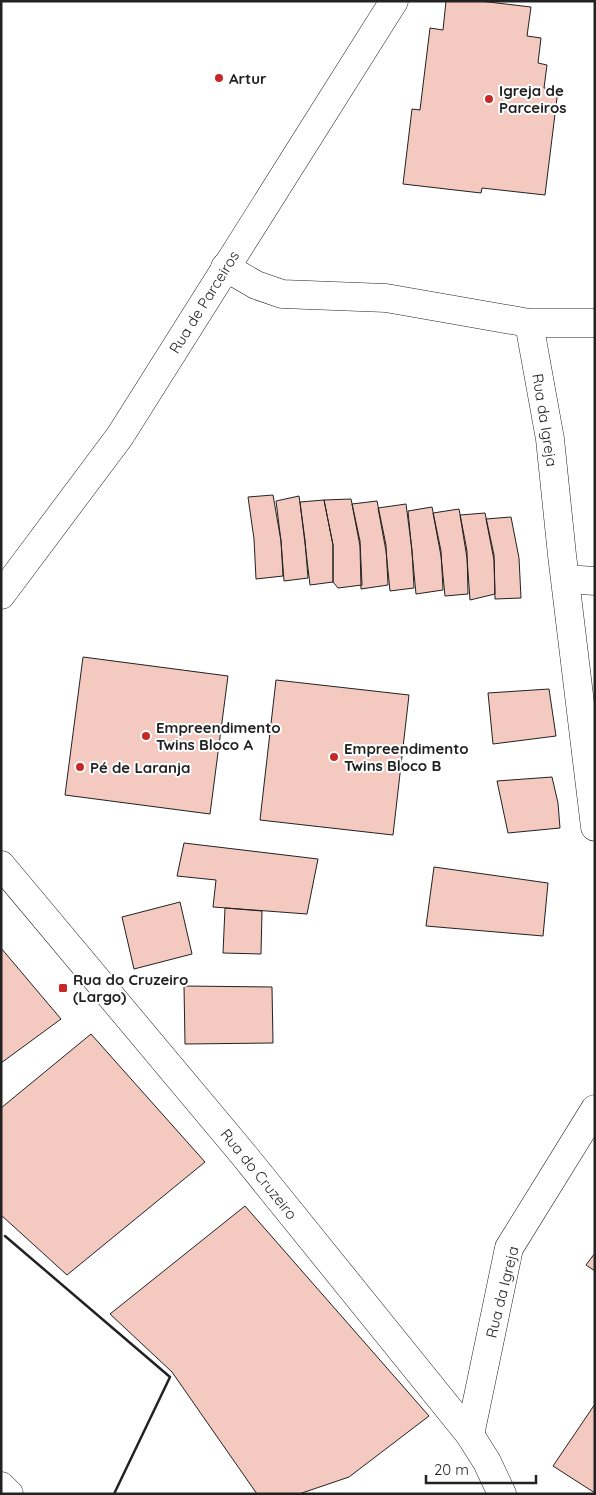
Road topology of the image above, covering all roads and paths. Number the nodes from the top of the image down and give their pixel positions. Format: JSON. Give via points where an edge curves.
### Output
{"nodes":[{"id":1,"x":394,"y":1,"type":"edge"},
{"id":2,"x":226,"y":267,"type":"junction"},
{"id":3,"x":529,"y":323,"type":"junction"},
{"id":4,"x":595,"y":324,"type":"edge"},
{"id":5,"x":565,"y":579,"type":"junction"},
{"id":6,"x":595,"y":581,"type":"edge"},
{"id":7,"x":1,"y":595,"type":"edge"},
{"id":8,"x":595,"y":827,"type":"edge"},
{"id":9,"x":1,"y":865,"type":"edge"},
{"id":10,"x":594,"y":1112,"type":"edge"},
{"id":11,"x":470,"y":1435,"type":"junction"},
{"id":12,"x":1,"y":1486,"type":"edge"},
{"id":13,"x":9,"y":1494,"type":"edge"},
{"id":14,"x":502,"y":1494,"type":"edge"}],
"edges":[{"from":1,"to":2,"type":"street","name":"Rua de Parceiros"},
{"from":2,"to":3,"type":"street","via":[[256,285],[282,294],[386,298]]},
{"from":2,"to":7,"type":"street","name":"Rua de Parceiros","via":[[120,436]]},
{"from":3,"to":4,"type":"street"},
{"from":3,"to":5,"type":"street","name":"Rua da Igreja","via":[[550,439]]},
{"from":5,"to":6,"type":"street"},
{"from":5,"to":8,"type":"street","name":"Rua da Igreja"},
{"from":9,"to":11,"type":"street","name":"Rua do Cruzeiro","via":[[237,1147]]},
{"from":10,"to":11,"type":"street","name":"Rua da Igreja","via":[[509,1248]]},
{"from":11,"to":14,"type":"street","name":"Rua do Cruzeiro"},
{"from":12,"to":13,"type":"street"}]}
